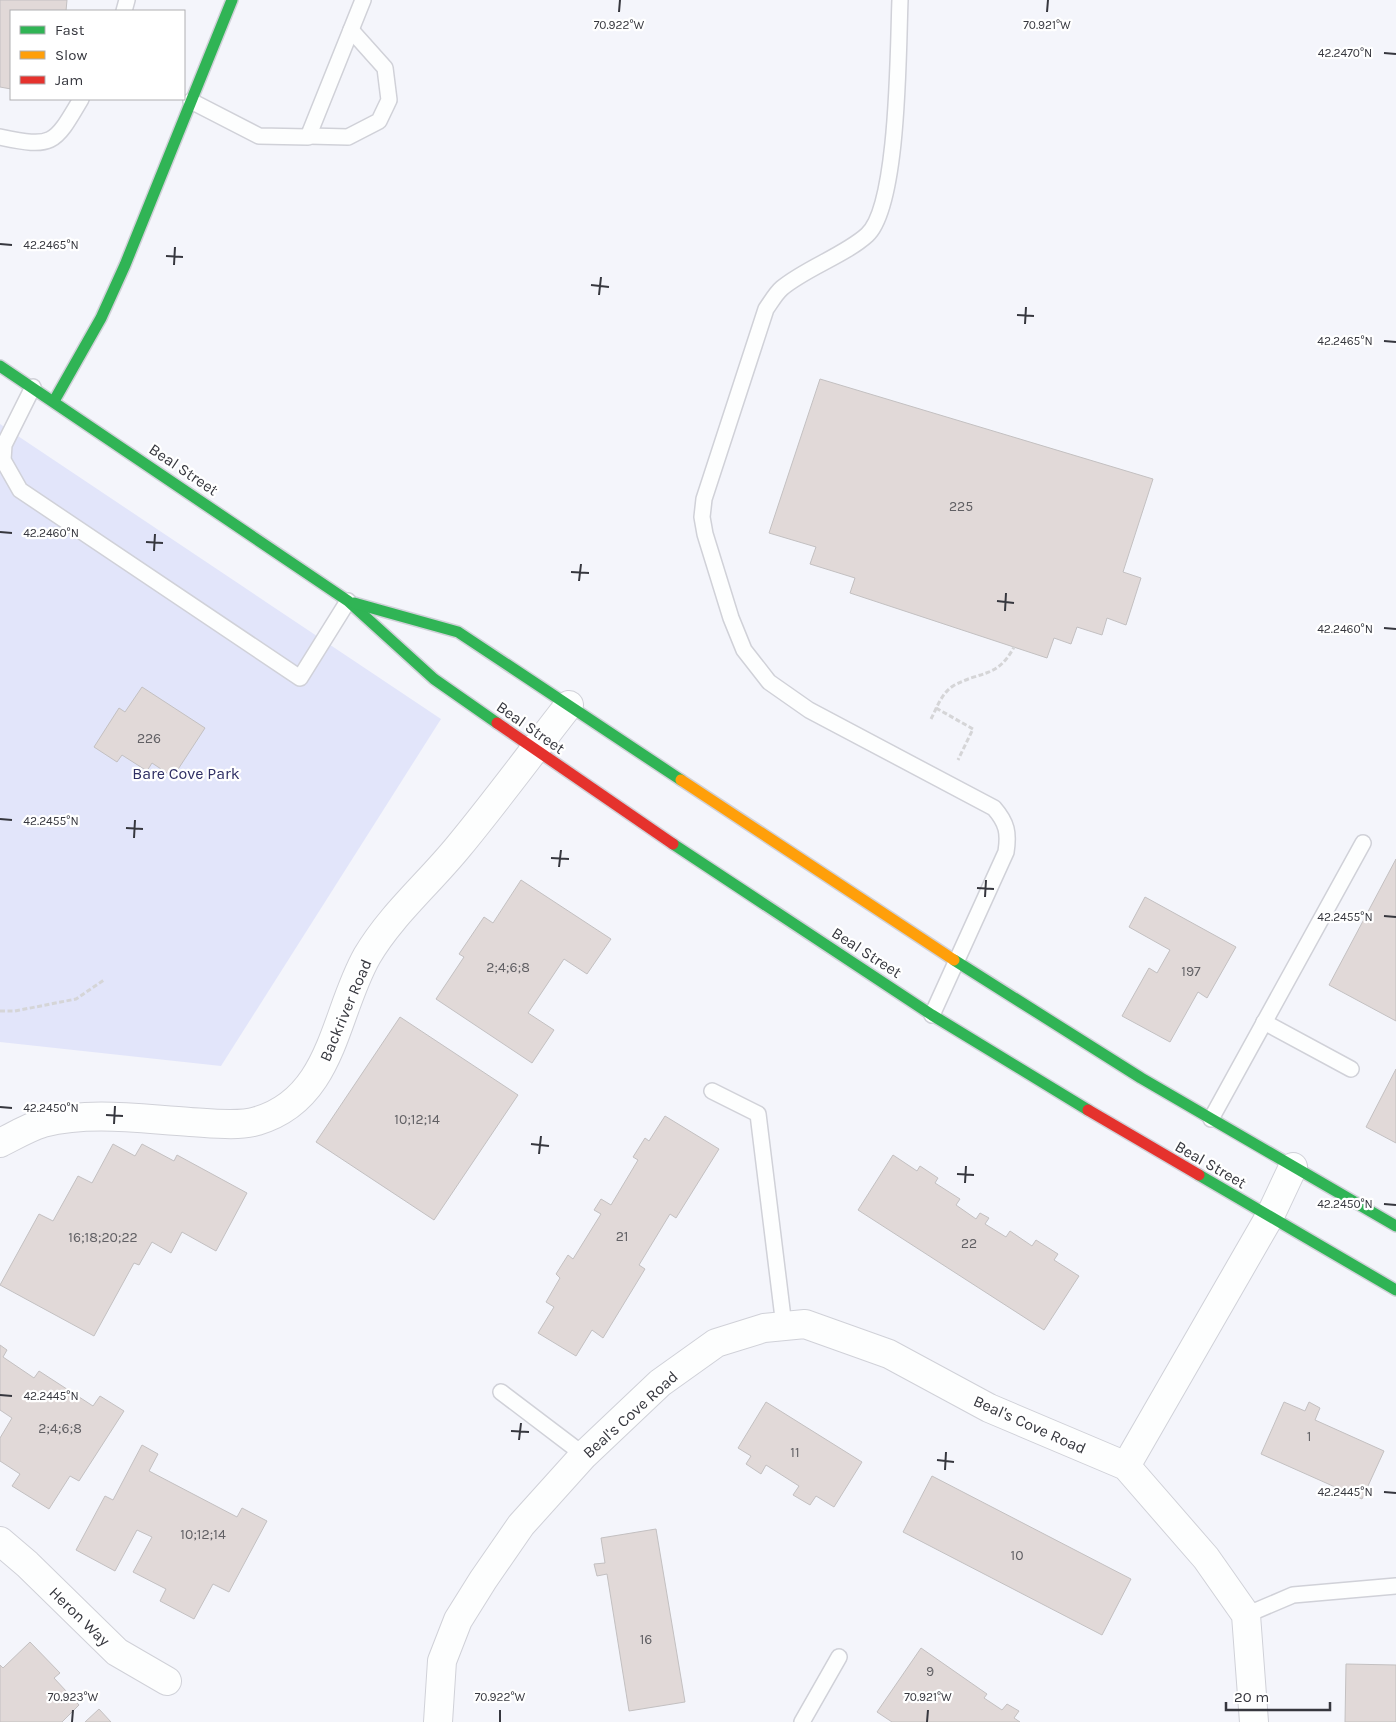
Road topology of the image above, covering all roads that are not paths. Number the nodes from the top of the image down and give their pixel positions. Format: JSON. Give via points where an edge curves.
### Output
{"nodes":[{"id":1,"x":232,"y":0,"type":"edge"},
{"id":2,"x":362,"y":0,"type":"edge"},
{"id":3,"x":900,"y":0,"type":"edge"},
{"id":4,"x":351,"y":30,"type":"junction"},
{"id":5,"x":80,"y":100,"type":"edge"},
{"id":6,"x":191,"y":101,"type":"junction"},
{"id":7,"x":309,"y":136,"type":"junction"},
{"id":8,"x":0,"y":137,"type":"edge"},
{"id":9,"x":0,"y":366,"type":"edge"},
{"id":10,"x":33,"y":387,"type":"junction"},
{"id":11,"x":54,"y":401,"type":"junction"},
{"id":12,"x":348,"y":601,"type":"junction"},
{"id":13,"x":568,"y":705,"type":"junction"},
{"id":14,"x":534,"y":749,"type":"junction"},
{"id":15,"x":1363,"y":843,"type":"dead end"},
{"id":16,"x":957,"y":962,"type":"junction"},
{"id":17,"x":932,"y":1015,"type":"junction"},
{"id":18,"x":1264,"y":1022,"type":"junction"},
{"id":19,"x":1351,"y":1069,"type":"dead end"},
{"id":20,"x":712,"y":1091,"type":"dead end"},
{"id":21,"x":1210,"y":1119,"type":"junction"},
{"id":22,"x":0,"y":1143,"type":"edge"},
{"id":23,"x":1293,"y":1167,"type":"junction"},
{"id":24,"x":1270,"y":1216,"type":"junction"},
{"id":25,"x":1396,"y":1226,"type":"edge"},
{"id":26,"x":1396,"y":1290,"type":"edge"},
{"id":27,"x":784,"y":1326,"type":"junction"},
{"id":28,"x":501,"y":1392,"type":"dead end"},
{"id":29,"x":584,"y":1455,"type":"junction"},
{"id":30,"x":1126,"y":1466,"type":"junction"},
{"id":31,"x":0,"y":1542,"type":"edge"},
{"id":32,"x":1396,"y":1586,"type":"edge"},
{"id":33,"x":1246,"y":1615,"type":"junction"},
{"id":34,"x":839,"y":1657,"type":"dead end"},
{"id":35,"x":167,"y":1681,"type":"dead end"},
{"id":36,"x":438,"y":1722,"type":"edge"},
{"id":37,"x":802,"y":1722,"type":"edge"},
{"id":38,"x":1254,"y":1722,"type":"edge"}],
"edges":[{"from":1,"to":6,"type":"street"},
{"from":2,"to":4,"type":"lane"},
{"from":3,"to":16,"type":"lane","via":[[892,151],[886,197],[867,235],[781,288],[766,309],[704,499],[702,517],[731,618],[744,650],[770,682],[808,710],[994,808],[1004,820],[1009,835],[1006,852]]},
{"from":4,"to":7,"type":"lane"},
{"from":4,"to":7,"type":"lane","via":[[385,68],[389,100],[379,121],[348,136]]},
{"from":5,"to":8,"type":"lane","via":[[63,129],[49,140],[34,144]]},
{"from":6,"to":7,"type":"lane","via":[[259,136]]},
{"from":6,"to":11,"type":"street","via":[[109,301]]},
{"from":9,"to":10,"type":"street","name":"Beal Street"},
{"from":10,"to":11,"type":"street","name":"Beal Street"},
{"from":10,"to":12,"type":"lane","via":[[4,444],[3,460],[20,490],[28,496],[300,678]]},
{"from":11,"to":12,"type":"street","name":"Beal Street"},
{"from":12,"to":13,"type":"street","name":"Beal Street","via":[[458,632]]},
{"from":12,"to":14,"type":"street","name":"Beal Street","via":[[434,679]]},
{"from":13,"to":14,"type":"street","name":"Backriver Road"},
{"from":13,"to":16,"type":"street","name":"Beal Street"},
{"from":14,"to":17,"type":"street","name":"Beal Street"},
{"from":14,"to":22,"type":"street","name":"Backriver Road","via":[[459,847],[368,955],[330,1051],[315,1078],[291,1105],[256,1122],[219,1124],[82,1116],[41,1123]]},
{"from":15,"to":18,"type":"lane"},
{"from":16,"to":17,"type":"lane"},
{"from":16,"to":21,"type":"street","name":"Beal Street"},
{"from":17,"to":24,"type":"street","name":"Beal Street"},
{"from":18,"to":19,"type":"lane"},
{"from":18,"to":21,"type":"lane"},
{"from":20,"to":27,"type":"lane","via":[[758,1114]]},
{"from":21,"to":23,"type":"street","name":"Beal Street"},
{"from":23,"to":24,"type":"street"},
{"from":23,"to":25,"type":"street","name":"Beal Street"},
{"from":24,"to":26,"type":"street","name":"Beal Street"},
{"from":24,"to":30,"type":"street"},
{"from":27,"to":29,"type":"street","name":"Beal's Cove Road","via":[[764,1328],[716,1343],[660,1383]]},
{"from":27,"to":30,"type":"street","name":"Beal's Cove Road","via":[[805,1324],[889,1354],[989,1408]]},
{"from":28,"to":29,"type":"lane"},
{"from":29,"to":36,"type":"street","name":"Beal's Cove Road","via":[[521,1525],[458,1620],[442,1661]]},
{"from":30,"to":33,"type":"street","name":"Beal's Cove Road","via":[[1206,1558]]},
{"from":31,"to":35,"type":"street","name":"Heron Way","via":[[117,1652]]},
{"from":32,"to":33,"type":"lane","via":[[1293,1595]]},
{"from":33,"to":38,"type":"street"},
{"from":34,"to":37,"type":"lane"}]}
